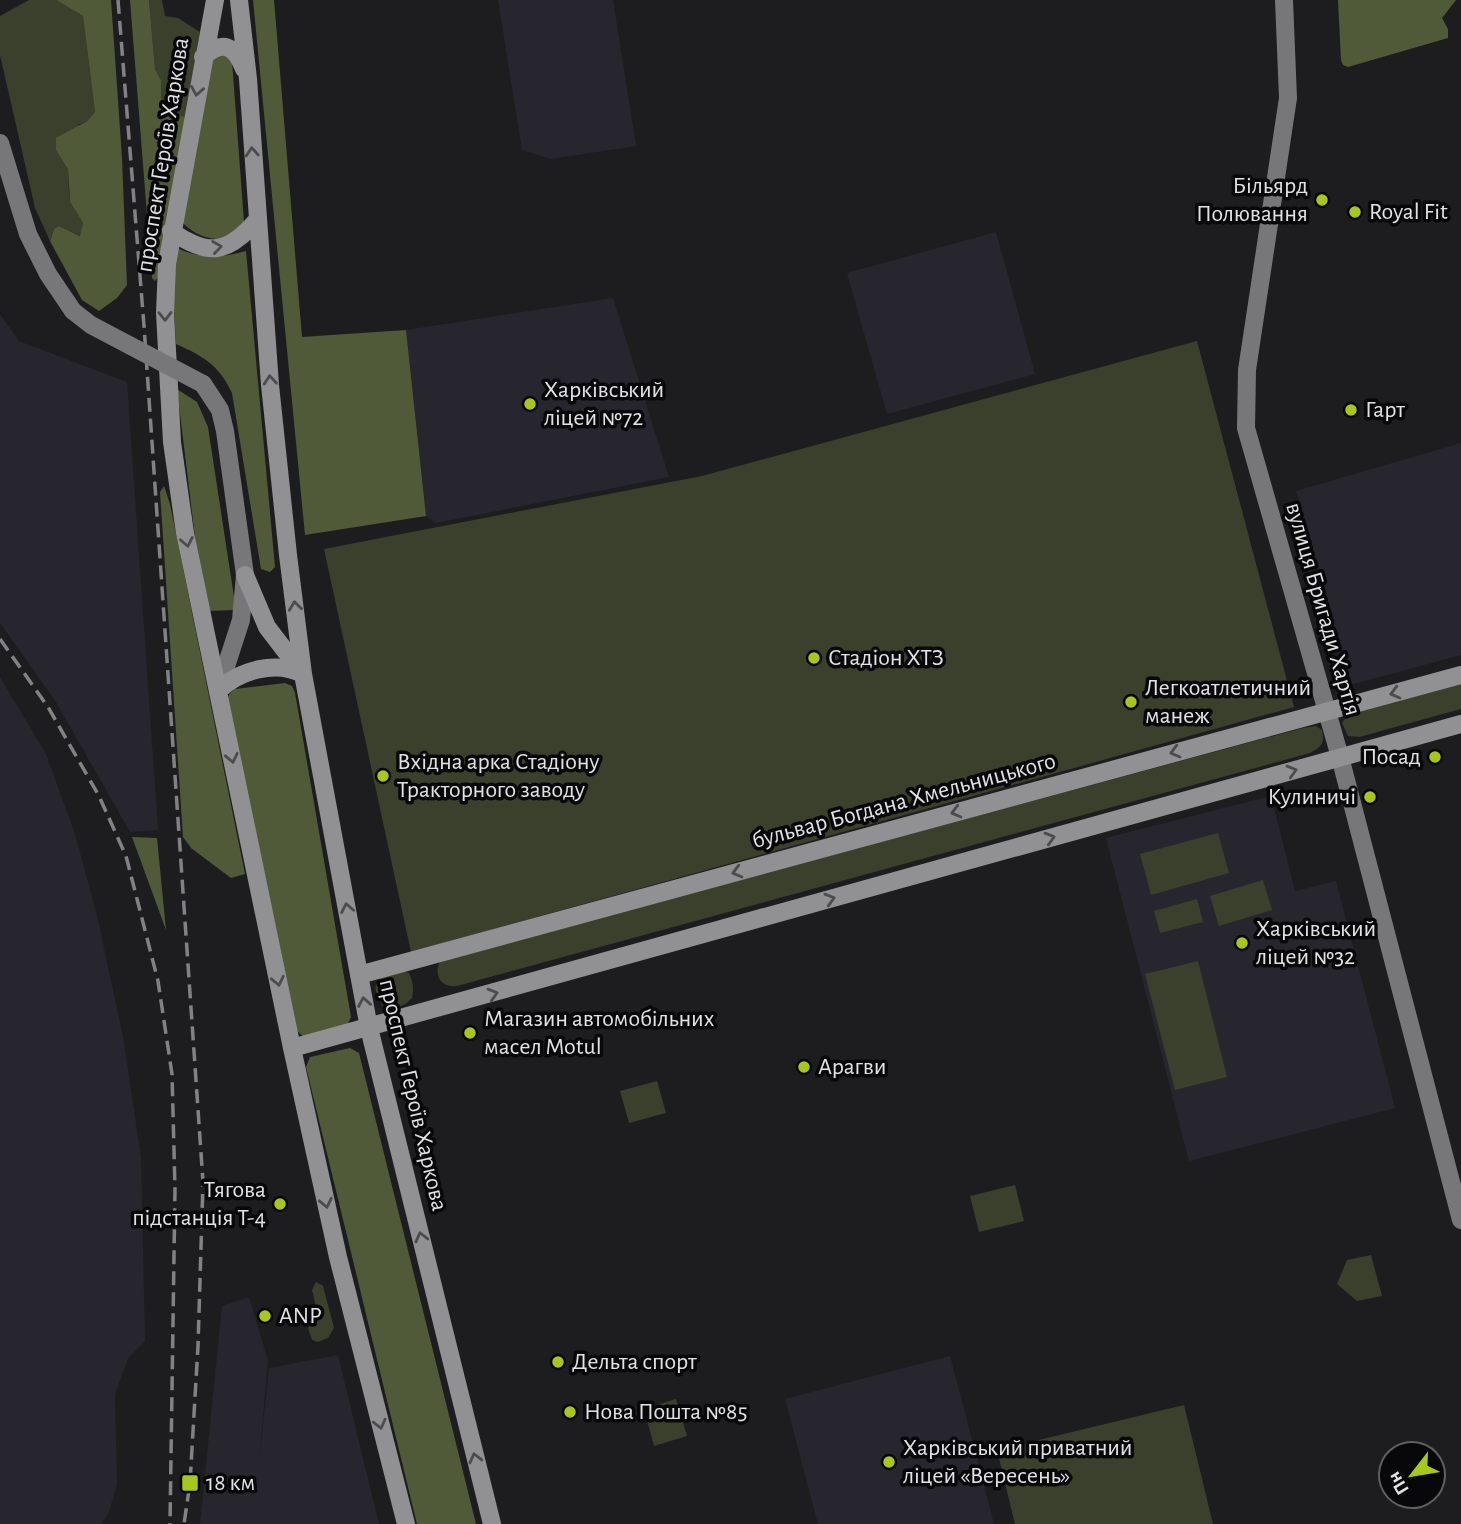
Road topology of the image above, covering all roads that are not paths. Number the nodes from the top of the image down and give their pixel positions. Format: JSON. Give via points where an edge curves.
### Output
{"nodes":[{"id":1,"x":215,"y":0,"type":"edge"},
{"id":2,"x":239,"y":0,"type":"edge"},
{"id":3,"x":1284,"y":0,"type":"edge"},
{"id":4,"x":203,"y":57,"type":"junction"},
{"id":5,"x":248,"y":79,"type":"junction"},
{"id":6,"x":0,"y":143,"type":"edge"},
{"id":7,"x":257,"y":220,"type":"junction"},
{"id":8,"x":171,"y":231,"type":"junction"},
{"id":9,"x":246,"y":575,"type":"junction"},
{"id":10,"x":303,"y":674,"type":"junction"},
{"id":11,"x":1461,"y":675,"type":"edge"},
{"id":12,"x":218,"y":691,"type":"junction"},
{"id":13,"x":1327,"y":711,"type":"junction"},
{"id":14,"x":1461,"y":724,"type":"edge"},
{"id":15,"x":1340,"y":757,"type":"junction"},
{"id":16,"x":359,"y":975,"type":"junction"},
{"id":17,"x":369,"y":1028,"type":"junction"},
{"id":18,"x":292,"y":1048,"type":"junction"},
{"id":19,"x":1461,"y":1220,"type":"edge"},
{"id":20,"x":405,"y":1524,"type":"edge"},
{"id":21,"x":492,"y":1524,"type":"edge"}],
"edges":[{"from":1,"to":4,"type":"main road","name":"проспект Героїв Харкова"},
{"from":2,"to":5,"type":"main road","name":"проспект Героїв Харкова"},
{"from":3,"to":13,"type":"street","name":"вулиця Бригади Хартія","via":[[1288,98],[1247,370],[1246,428]]},
{"from":4,"to":5,"type":"main road","via":[[216,47],[229,47]]},
{"from":4,"to":8,"type":"main road","name":"проспект Героїв Харкова","one_way":true},
{"from":7,"to":5,"type":"main road","name":"проспект Героїв Харкова","one_way":true},
{"from":6,"to":9,"type":"street","bridge":true,"via":[[28,234],[73,311],[203,384],[220,410]]},
{"from":8,"to":7,"type":"main road","one_way":true,"via":[[202,248],[214,249],[238,240]]},
{"from":10,"to":7,"type":"main road","name":"проспект Героїв Харкова","one_way":true},
{"from":8,"to":12,"type":"main road","name":"проспект Героїв Харкова","one_way":true,"via":[[164,313],[172,442],[185,533]]},
{"from":9,"to":10,"type":"main road","via":[[267,627]]},
{"from":9,"to":12,"type":"street","via":[[241,620]]},
{"from":10,"to":12,"type":"main road","via":[[291,668],[265,669],[237,676]]},
{"from":16,"to":10,"type":"main road","name":"проспект Героїв Харкова","one_way":true},
{"from":11,"to":13,"type":"main road","name":"бульвар Богдана Хмельницького","one_way":true},
{"from":12,"to":18,"type":"main road","name":"проспект Героїв Харкова","one_way":true},
{"from":13,"to":15,"type":"street","name":"вулиця Бригади Хартія"},
{"from":13,"to":16,"type":"main road","name":"бульвар Богдана Хмельницького","one_way":true},
{"from":14,"to":15,"type":"main road"},
{"from":17,"to":15,"type":"main road","one_way":true},
{"from":15,"to":19,"type":"street","name":"вулиця Бригади Хартія"},
{"from":17,"to":16,"type":"main road","name":"проспект Героїв Харкова","one_way":true},
{"from":17,"to":18,"type":"main road"},
{"from":21,"to":17,"type":"main road","name":"проспект Героїв Харкова","one_way":true},
{"from":18,"to":20,"type":"main road","name":"проспект Героїв Харкова","one_way":true,"via":[[338,1257]]}]}
